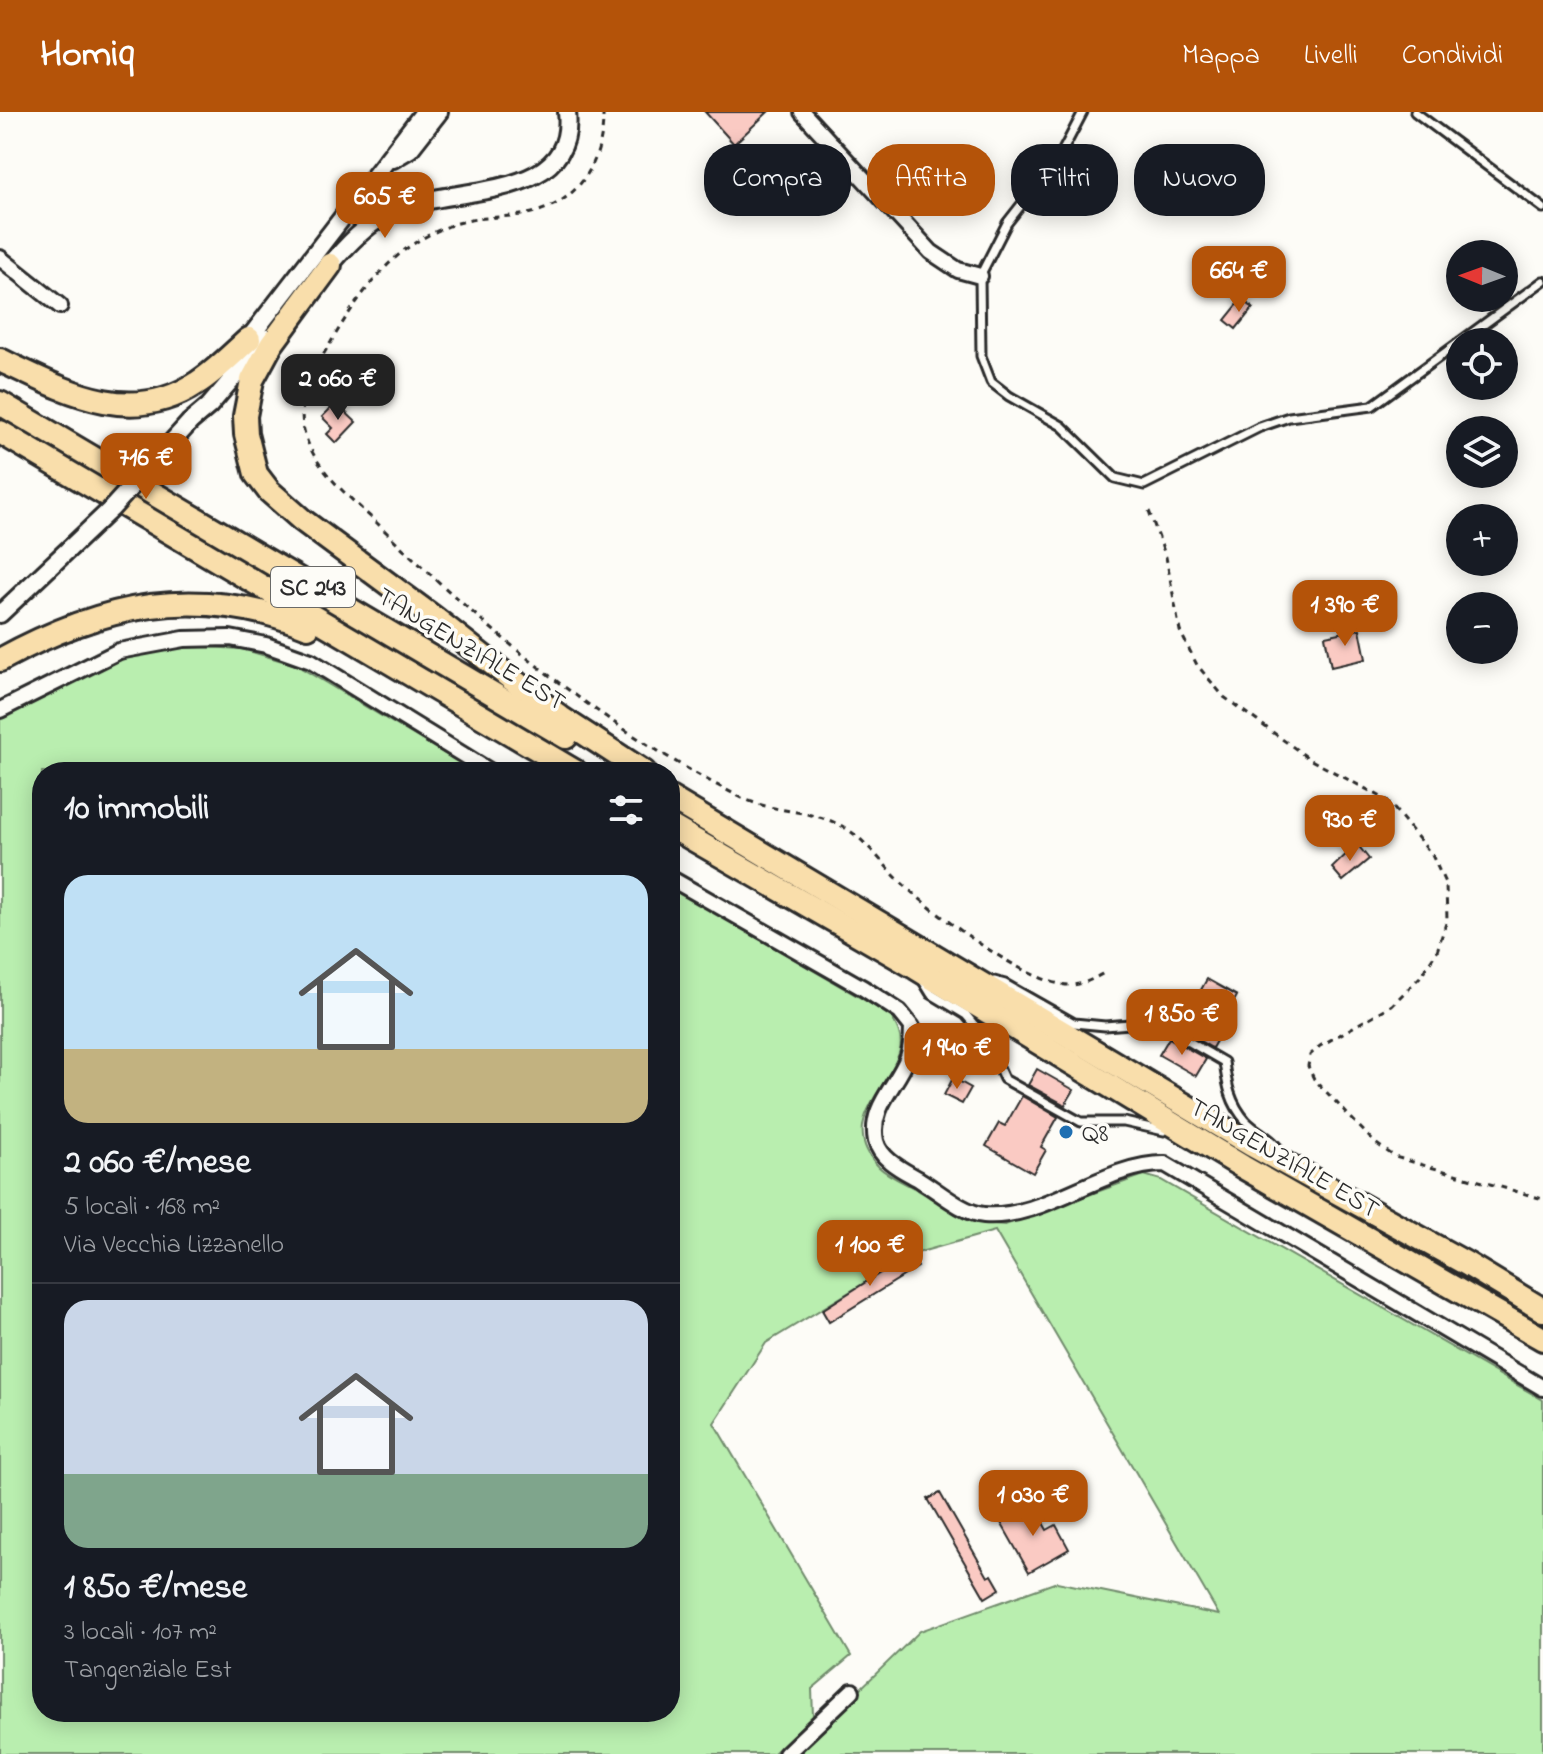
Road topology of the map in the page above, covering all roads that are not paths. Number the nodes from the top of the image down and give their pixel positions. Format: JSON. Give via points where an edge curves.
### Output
{"nodes":[{"id":1,"x":424,"y":112,"type":"edge"},
{"id":2,"x":439,"y":112,"type":"edge"},
{"id":3,"x":567,"y":112,"type":"edge"},
{"id":4,"x":802,"y":112,"type":"edge"},
{"id":5,"x":1083,"y":112,"type":"edge"},
{"id":6,"x":1415,"y":112,"type":"edge"},
{"id":7,"x":384,"y":164,"type":"junction"},
{"id":8,"x":1543,"y":208,"type":"edge"},
{"id":9,"x":0,"y":258,"type":"edge"},
{"id":10,"x":330,"y":265,"type":"junction"},
{"id":11,"x":980,"y":276,"type":"junction"},
{"id":12,"x":1543,"y":281,"type":"edge"},
{"id":13,"x":60,"y":306,"type":"dead end"},
{"id":14,"x":249,"y":339,"type":"junction"},
{"id":15,"x":0,"y":360,"type":"edge"},
{"id":16,"x":0,"y":403,"type":"edge"},
{"id":17,"x":190,"y":422,"type":"junction"},
{"id":18,"x":0,"y":432,"type":"edge"},
{"id":19,"x":0,"y":614,"type":"edge"},
{"id":20,"x":0,"y":660,"type":"edge"},
{"id":21,"x":0,"y":710,"type":"edge"},
{"id":22,"x":500,"y":728,"type":"junction"},
{"id":23,"x":475,"y":762,"type":"edge"},
{"id":24,"x":559,"y":762,"type":"edge"},
{"id":25,"x":608,"y":762,"type":"edge"},
{"id":26,"x":629,"y":762,"type":"edge"},
{"id":27,"x":680,"y":794,"type":"edge"},
{"id":28,"x":680,"y":804,"type":"edge"},
{"id":29,"x":680,"y":832,"type":"edge"},
{"id":30,"x":764,"y":854,"type":"junction"},
{"id":31,"x":680,"y":884,"type":"edge"},
{"id":32,"x":916,"y":968,"type":"junction"},
{"id":33,"x":964,"y":973,"type":"junction"},
{"id":34,"x":1243,"y":1167,"type":"junction"},
{"id":35,"x":1291,"y":1167,"type":"junction"},
{"id":36,"x":1543,"y":1310,"type":"edge"},
{"id":37,"x":1543,"y":1339,"type":"edge"},
{"id":38,"x":1543,"y":1388,"type":"edge"},
{"id":39,"x":852,"y":1691,"type":"dead end"},
{"id":40,"x":786,"y":1754,"type":"edge"}],
"edges":[{"from":1,"to":7,"type":"street"},
{"from":2,"to":7,"type":"street","via":[[410,149]]},
{"from":3,"to":10,"type":"street","via":[[560,152],[536,176],[398,208],[361,233]]},
{"from":4,"to":11,"type":"street","via":[[931,252],[958,270]]},
{"from":5,"to":11,"type":"lane","via":[[1061,154],[1007,223]]},
{"from":6,"to":8,"type":"lane"},
{"from":7,"to":14,"type":"street"},
{"from":9,"to":13,"type":"street"},
{"from":10,"to":17,"type":"street"},
{"from":10,"to":26,"type":"highway","via":[[252,380],[245,416],[256,474],[302,520],[561,718]]},
{"from":11,"to":12,"type":"lane","via":[[981,356],[991,382],[1062,426],[1115,478],[1144,485],[1260,427],[1289,417],[1372,406]]},
{"from":14,"to":15,"type":"highway","via":[[198,383],[172,397],[125,406],[60,389]]},
{"from":14,"to":17,"type":"street"},
{"from":16,"to":25,"type":"highway","name":"TANGENZIALE EST","number":"SC 243"},
{"from":17,"to":19,"type":"street","bridge":true,"via":[[111,509]]},
{"from":18,"to":22,"type":"highway","name":"TANGENZIALE EST"},
{"from":20,"to":22,"type":"highway","via":[[71,625],[119,611],[169,602],[242,607],[309,627],[460,716]]},
{"from":21,"to":23,"type":"street","via":[[119,651],[184,639],[230,638],[311,661]]},
{"from":22,"to":24,"type":"highway","name":"TANGENZIALE EST"},
{"from":27,"to":30,"type":"highway"},
{"from":28,"to":30,"type":"highway","name":"TANGENZIALE EST"},
{"from":29,"to":32,"type":"highway","name":"TANGENZIALE EST"},
{"from":30,"to":33,"type":"highway","name":"TANGENZIALE EST"},
{"from":31,"to":38,"type":"street","via":[[900,1012],[912,1027],[912,1040],[880,1106],[876,1139],[890,1161],[964,1207],[983,1215],[1021,1210],[1141,1167],[1165,1164]]},
{"from":32,"to":34,"type":"highway","name":"TANGENZIALE EST"},
{"from":32,"to":34,"type":"lane","via":[[931,994],[966,1015],[986,1039],[1004,1079],[1081,1122],[1161,1129],[1210,1158]]},
{"from":33,"to":35,"type":"highway","name":"TANGENZIALE EST"},
{"from":33,"to":35,"type":"lane","via":[[1005,984],[1074,1023],[1155,1022],[1224,1062],[1229,1097],[1247,1122],[1274,1140]]},
{"from":34,"to":37,"type":"highway","name":"TANGENZIALE EST"},
{"from":35,"to":36,"type":"highway","name":"TANGENZIALE EST"},
{"from":39,"to":40,"type":"street"}]}
